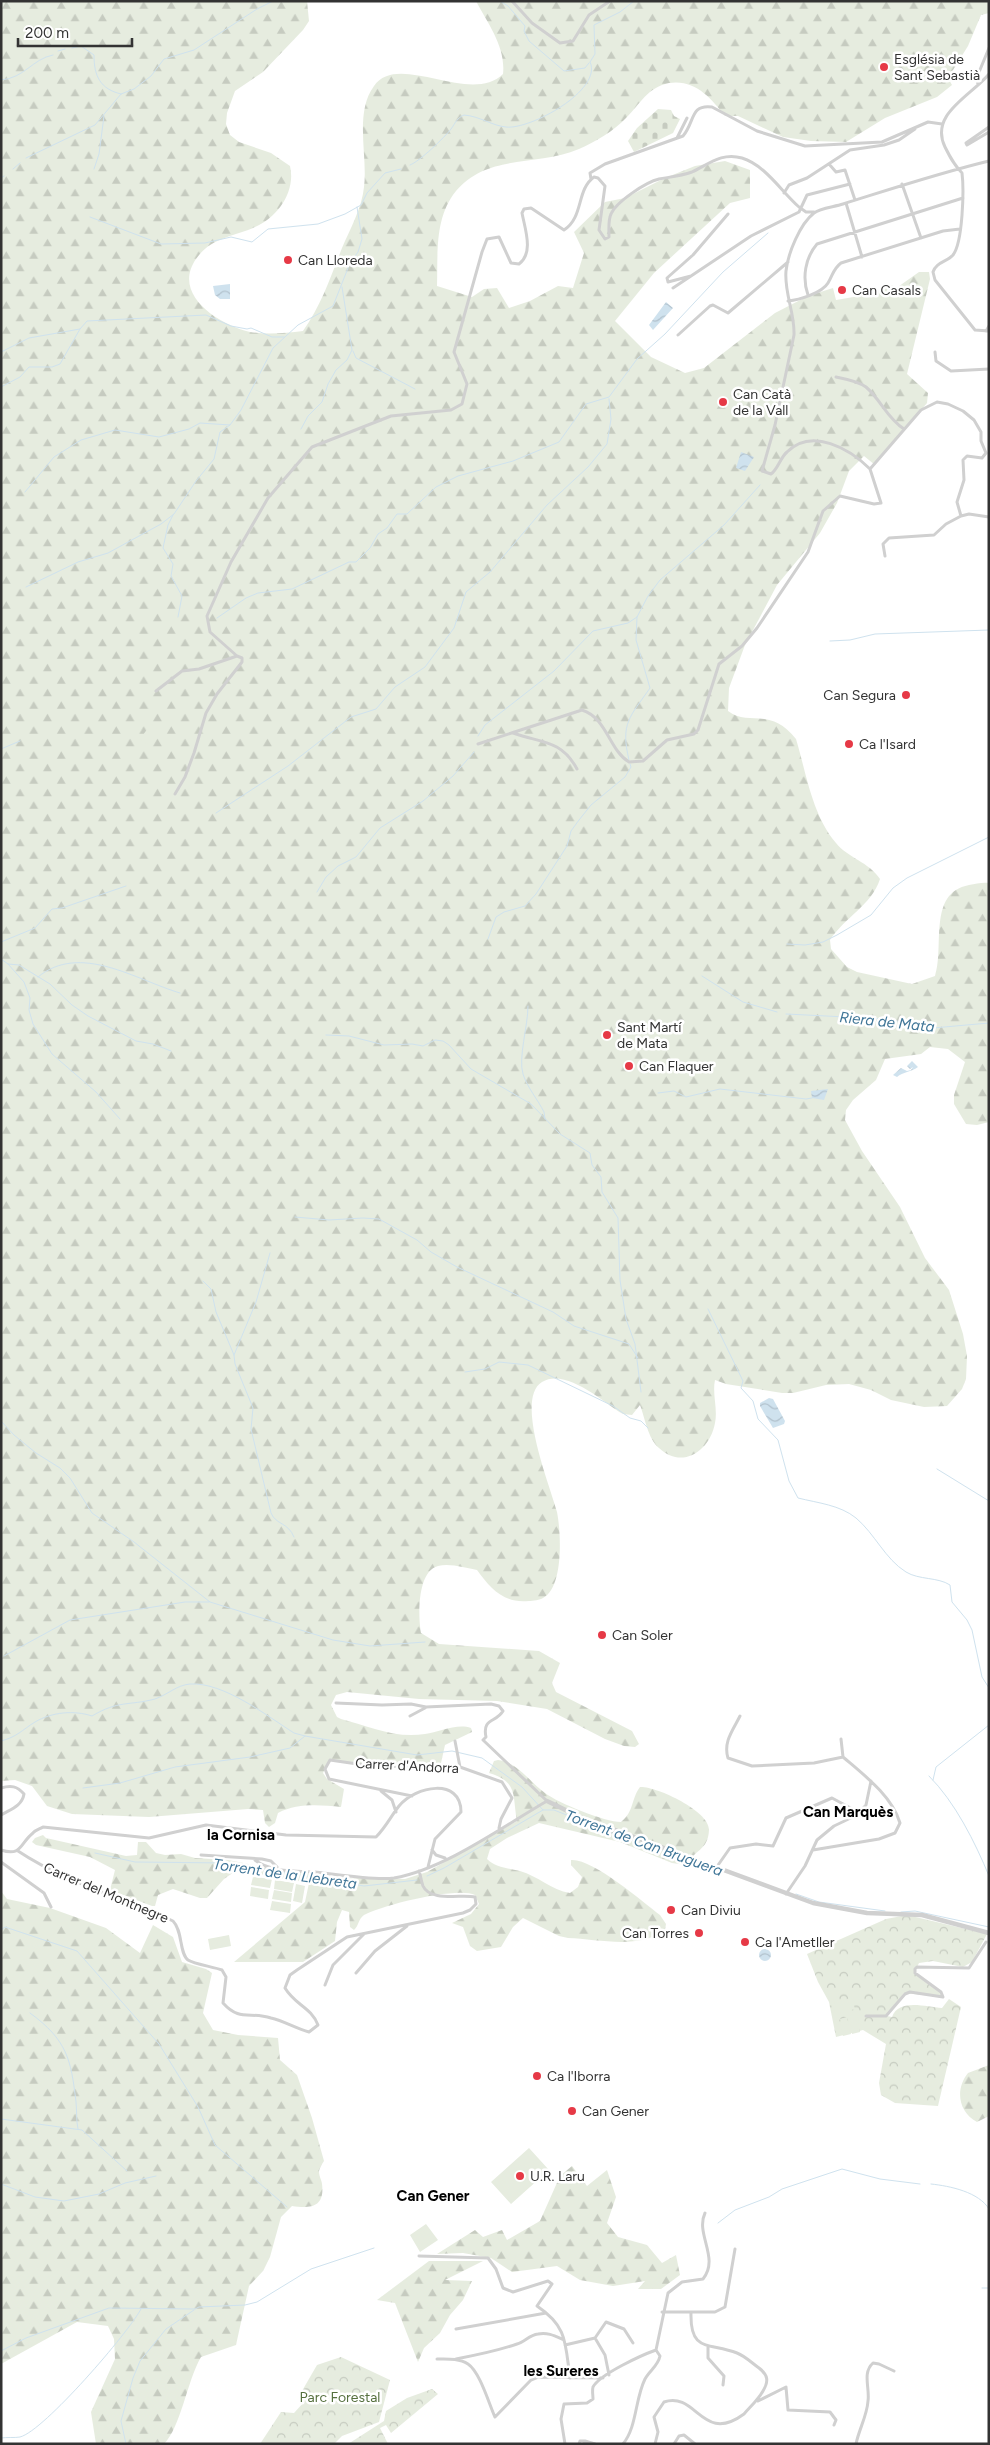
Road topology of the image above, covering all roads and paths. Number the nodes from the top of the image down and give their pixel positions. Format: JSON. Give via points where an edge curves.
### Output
{"nodes":[{"id":1,"x":512,"y":1,"type":"edge"},
{"id":2,"x":610,"y":1,"type":"edge"},
{"id":3,"x":989,"y":48,"type":"edge"},
{"id":4,"x":989,"y":74,"type":"edge"},
{"id":5,"x":978,"y":84,"type":"junction"},
{"id":6,"x":687,"y":118,"type":"dead end"},
{"id":7,"x":942,"y":124,"type":"junction"},
{"id":8,"x":922,"y":125,"type":"junction"},
{"id":9,"x":989,"y":126,"type":"edge"},
{"id":10,"x":986,"y":132,"type":"edge"},
{"id":11,"x":675,"y":140,"type":"junction"},
{"id":12,"x":989,"y":161,"type":"edge"},
{"id":13,"x":829,"y":164,"type":"junction"},
{"id":14,"x":957,"y":168,"type":"junction"},
{"id":15,"x":592,"y":178,"type":"junction"},
{"id":16,"x":850,"y":184,"type":"junction"},
{"id":17,"x":902,"y":184,"type":"junction"},
{"id":18,"x":784,"y":193,"type":"junction"},
{"id":19,"x":963,"y":198,"type":"junction"},
{"id":20,"x":855,"y":200,"type":"junction"},
{"id":21,"x":846,"y":203,"type":"junction"},
{"id":22,"x":802,"y":209,"type":"junction"},
{"id":23,"x":814,"y":212,"type":"junction"},
{"id":24,"x":911,"y":213,"type":"junction"},
{"id":25,"x":728,"y":214,"type":"dead end"},
{"id":26,"x":960,"y":229,"type":"junction"},
{"id":27,"x":854,"y":231,"type":"junction"},
{"id":28,"x":921,"y":238,"type":"junction"},
{"id":29,"x":862,"y":257,"type":"junction"},
{"id":30,"x":789,"y":261,"type":"junction"},
{"id":31,"x":695,"y":275,"type":"junction"},
{"id":32,"x":673,"y":288,"type":"dead end"},
{"id":33,"x":808,"y":295,"type":"junction"},
{"id":34,"x":788,"y":301,"type":"junction"},
{"id":35,"x":989,"y":326,"type":"edge"},
{"id":36,"x":987,"y":331,"type":"edge"},
{"id":37,"x":678,"y":335,"type":"dead end"},
{"id":38,"x":935,"y":352,"type":"dead end"},
{"id":39,"x":989,"y":369,"type":"edge"},
{"id":40,"x":836,"y":377,"type":"dead end"},
{"id":41,"x":904,"y":429,"type":"junction"},
{"id":42,"x":870,"y":469,"type":"junction"},
{"id":43,"x":961,"y":516,"type":"junction"},
{"id":44,"x":989,"y":517,"type":"edge"},
{"id":45,"x":885,"y":556,"type":"dead end"},
{"id":46,"x":237,"y":656,"type":"junction"},
{"id":47,"x":156,"y":691,"type":"dead end"},
{"id":48,"x":512,"y":733,"type":"junction"},
{"id":49,"x":478,"y":744,"type":"dead end"},
{"id":50,"x":577,"y":769,"type":"dead end"},
{"id":51,"x":175,"y":794,"type":"dead end"},
{"id":52,"x":336,"y":1702,"type":"dead end"},
{"id":53,"x":426,"y":1707,"type":"junction"},
{"id":54,"x":410,"y":1716,"type":"dead end"},
{"id":55,"x":740,"y":1716,"type":"dead end"},
{"id":56,"x":841,"y":1738,"type":"dead end"},
{"id":57,"x":455,"y":1742,"type":"dead end"},
{"id":58,"x":843,"y":1757,"type":"junction"},
{"id":59,"x":460,"y":1768,"type":"junction"},
{"id":60,"x":871,"y":1781,"type":"junction"},
{"id":61,"x":1,"y":1788,"type":"edge"},
{"id":62,"x":380,"y":1790,"type":"junction"},
{"id":63,"x":412,"y":1796,"type":"junction"},
{"id":64,"x":547,"y":1801,"type":"junction"},
{"id":65,"x":396,"y":1812,"type":"junction"},
{"id":66,"x":858,"y":1812,"type":"junction"},
{"id":67,"x":1,"y":1815,"type":"edge"},
{"id":68,"x":499,"y":1828,"type":"junction"},
{"id":69,"x":432,"y":1849,"type":"junction"},
{"id":70,"x":1,"y":1850,"type":"edge"},
{"id":71,"x":18,"y":1850,"type":"junction"},
{"id":72,"x":813,"y":1850,"type":"junction"},
{"id":73,"x":201,"y":1855,"type":"dead end"},
{"id":74,"x":448,"y":1858,"type":"junction"},
{"id":75,"x":255,"y":1860,"type":"junction"},
{"id":76,"x":1,"y":1862,"type":"edge"},
{"id":77,"x":428,"y":1867,"type":"junction"},
{"id":78,"x":278,"y":1868,"type":"junction"},
{"id":79,"x":715,"y":1868,"type":"junction"},
{"id":80,"x":419,"y":1871,"type":"junction"},
{"id":81,"x":786,"y":1895,"type":"junction"},
{"id":82,"x":52,"y":1907,"type":"dead end"},
{"id":83,"x":408,"y":1925,"type":"junction"},
{"id":84,"x":989,"y":1932,"type":"edge"},
{"id":85,"x":365,"y":1933,"type":"junction"},
{"id":86,"x":986,"y":1942,"type":"dead end"},
{"id":87,"x":356,"y":1973,"type":"dead end"},
{"id":88,"x":325,"y":1985,"type":"dead end"},
{"id":89,"x":866,"y":2016,"type":"dead end"},
{"id":90,"x":705,"y":2213,"type":"dead end"},
{"id":91,"x":735,"y":2249,"type":"dead end"},
{"id":92,"x":419,"y":2256,"type":"dead end"},
{"id":93,"x":662,"y":2312,"type":"junction"},
{"id":94,"x":691,"y":2312,"type":"junction"},
{"id":95,"x":546,"y":2313,"type":"junction"},
{"id":96,"x":456,"y":2329,"type":"dead end"},
{"id":97,"x":595,"y":2338,"type":"junction"},
{"id":98,"x":565,"y":2343,"type":"junction"},
{"id":99,"x":633,"y":2343,"type":"dead end"},
{"id":100,"x":708,"y":2347,"type":"junction"},
{"id":101,"x":656,"y":2350,"type":"junction"},
{"id":102,"x":437,"y":2359,"type":"dead end"},
{"id":103,"x":455,"y":2360,"type":"junction"},
{"id":104,"x":894,"y":2371,"type":"dead end"},
{"id":105,"x":609,"y":2374,"type":"junction"},
{"id":106,"x":570,"y":2378,"type":"junction"},
{"id":107,"x":603,"y":2378,"type":"junction"},
{"id":108,"x":724,"y":2385,"type":"dead end"},
{"id":109,"x":755,"y":2402,"type":"junction"},
{"id":110,"x":697,"y":2419,"type":"dead end"},
{"id":111,"x":834,"y":2425,"type":"dead end"},
{"id":112,"x":717,"y":2429,"type":"dead end"},
{"id":113,"x":585,"y":2442,"type":"edge"},
{"id":114,"x":565,"y":2444,"type":"edge"},
{"id":115,"x":579,"y":2444,"type":"edge"},
{"id":116,"x":595,"y":2444,"type":"edge"},
{"id":117,"x":623,"y":2444,"type":"edge"},
{"id":118,"x":655,"y":2444,"type":"edge"},
{"id":119,"x":674,"y":2444,"type":"edge"},
{"id":120,"x":695,"y":2444,"type":"edge"},
{"id":121,"x":856,"y":2444,"type":"edge"}],
"edges":[{"from":1,"to":2,"type":"street","via":[[532,23],[560,43],[572,40],[589,15]]},
{"from":3,"to":5,"type":"street","via":[[977,77]]},
{"from":4,"to":5,"type":"street"},
{"from":5,"to":7,"type":"street","via":[[947,114]]},
{"from":6,"to":11,"type":"street"},
{"from":7,"to":8,"type":"street","via":[[928,122]]},
{"from":7,"to":14,"type":"street","via":[[940,135]]},
{"from":8,"to":11,"type":"street","via":[[882,142],[805,146],[773,137],[712,107],[701,106],[690,128]]},
{"from":8,"to":13,"type":"street","via":[[900,140],[884,146],[850,150]]},
{"from":9,"to":10,"type":"street"},
{"from":10,"to":10,"type":"street","via":[[966,143],[967,145]]},
{"from":11,"to":15,"type":"street","via":[[606,164],[590,173]]},
{"from":12,"to":14,"type":"street"},
{"from":13,"to":16,"type":"street","via":[[836,172],[846,170]]},
{"from":13,"to":18,"type":"street","via":[[789,185]]},
{"from":14,"to":17,"type":"street"},
{"from":14,"to":19,"type":"street","via":[[962,173]]},
{"from":15,"to":18,"type":"street","via":[[598,178],[605,186],[598,230],[606,239],[615,206],[642,186],[658,179],[693,172],[707,162],[727,156],[741,157],[757,164]]},
{"from":15,"to":46,"type":"street","via":[[584,191],[577,216],[564,230],[531,208],[524,209],[527,251],[525,260],[519,264],[511,263],[499,237],[487,239],[456,337],[454,352],[468,384],[462,404],[452,410],[391,416],[312,447],[268,498],[232,562],[207,616],[210,632]]},
{"from":16,"to":20,"type":"street"},
{"from":16,"to":22,"type":"street","via":[[807,195]]},
{"from":17,"to":20,"type":"street"},
{"from":17,"to":24,"type":"street"},
{"from":18,"to":22,"type":"street"},
{"from":19,"to":24,"type":"street"},
{"from":19,"to":26,"type":"street"},
{"from":20,"to":21,"type":"street"},
{"from":21,"to":23,"type":"street"},
{"from":21,"to":27,"type":"street"},
{"from":22,"to":23,"type":"street"},
{"from":22,"to":31,"type":"street","via":[[751,236]]},
{"from":23,"to":30,"type":"street","via":[[803,227]]},
{"from":24,"to":27,"type":"street"},
{"from":24,"to":28,"type":"street"},
{"from":25,"to":31,"type":"street","via":[[693,255],[666,278],[673,282]]},
{"from":26,"to":28,"type":"street"},
{"from":26,"to":36,"type":"street","via":[[954,254],[937,265],[933,272],[935,280],[975,330]]},
{"from":27,"to":29,"type":"street"},
{"from":27,"to":33,"type":"street","via":[[817,244],[810,252],[805,272]]},
{"from":28,"to":29,"type":"street"},
{"from":29,"to":33,"type":"street","via":[[841,263],[834,268],[826,286]]},
{"from":30,"to":34,"type":"street","via":[[786,270]]},
{"from":30,"to":37,"type":"street","via":[[728,313],[710,306]]},
{"from":31,"to":32,"type":"street"},
{"from":33,"to":34,"type":"street"},
{"from":34,"to":42,"type":"street","via":[[794,335],[762,471],[771,474],[791,448],[816,440],[857,456]]},
{"from":35,"to":36,"type":"street"},
{"from":38,"to":39,"type":"street","via":[[936,361],[951,371]]},
{"from":40,"to":41,"type":"street","via":[[866,387],[894,423]]},
{"from":41,"to":42,"type":"street"},
{"from":41,"to":43,"type":"street","via":[[921,410],[937,402],[963,411],[979,426],[986,453],[982,458],[968,456],[963,460],[964,480],[957,502]]},
{"from":42,"to":48,"type":"street","via":[[881,503],[840,496],[823,511],[808,552],[742,646],[719,664],[696,733],[667,740],[649,757],[636,763],[624,759],[596,718],[582,710]]},
{"from":43,"to":44,"type":"street"},
{"from":43,"to":45,"type":"street","via":[[934,535],[889,538],[882,544]]},
{"from":46,"to":47,"type":"street","via":[[182,671]]},
{"from":46,"to":51,"type":"street","via":[[242,658],[242,662],[206,713],[185,777]]},
{"from":48,"to":49,"type":"street"},
{"from":48,"to":50,"type":"street","via":[[549,742],[572,760]]},
{"from":52,"to":53,"type":"street"},
{"from":53,"to":54,"type":"street"},
{"from":53,"to":64,"type":"street","via":[[499,1706],[500,1716],[487,1723],[483,1740]]},
{"from":55,"to":58,"type":"street","via":[[727,1741],[728,1758],[752,1766],[814,1763]]},
{"from":56,"to":58,"type":"street"},
{"from":57,"to":59,"type":"street"},
{"from":58,"to":60,"type":"street"},
{"from":59,"to":62,"type":"street","name":"Carrer d'Andorra","via":[[371,1766],[330,1760],[325,1769],[329,1778]]},
{"from":59,"to":68,"type":"street","name":"Carrer d'Andorra","via":[[502,1782],[512,1798],[500,1819]]},
{"from":60,"to":66,"type":"street","via":[[866,1805]]},
{"from":60,"to":72,"type":"street","via":[[897,1814],[900,1823],[895,1832],[879,1839]]},
{"from":61,"to":67,"type":"street","via":[[19,1788],[24,1794],[23,1800]]},
{"from":62,"to":63,"type":"street","name":"Carrer d'Andorra"},
{"from":62,"to":65,"type":"street","name":"Carrer d'Andorra","via":[[392,1800]]},
{"from":63,"to":65,"type":"street"},
{"from":63,"to":69,"type":"street","via":[[445,1788],[454,1791],[461,1802],[461,1812],[435,1839]]},
{"from":64,"to":68,"type":"street"},
{"from":64,"to":79,"type":"street","via":[[580,1817]]},
{"from":65,"to":71,"type":"street","via":[[376,1837],[286,1835],[206,1825],[149,1838],[43,1827],[32,1833]]},
{"from":66,"to":72,"type":"street","via":[[824,1832]]},
{"from":66,"to":79,"type":"street","via":[[832,1798],[786,1818],[773,1846],[756,1844],[730,1848]]},
{"from":68,"to":74,"type":"street"},
{"from":69,"to":74,"type":"street","via":[[436,1855]]},
{"from":69,"to":77,"type":"street"},
{"from":70,"to":71,"type":"street","via":[[9,1853]]},
{"from":71,"to":85,"type":"street","name":"Carrer del Montnegre","via":[[37,1863],[99,1892],[173,1921],[179,1927],[184,1954],[189,1961],[222,1970],[226,1977],[223,2003],[240,2016],[270,2017],[308,2032],[318,2025],[314,2014],[291,1998],[285,1988],[290,1975],[347,1937]]},
{"from":72,"to":81,"type":"street"},
{"from":73,"to":75,"type":"street"},
{"from":74,"to":77,"type":"street"},
{"from":75,"to":78,"type":"street"},
{"from":75,"to":78,"type":"street","via":[[268,1860]]},
{"from":76,"to":82,"type":"street","via":[[44,1893]]},
{"from":77,"to":80,"type":"street"},
{"from":78,"to":80,"type":"street","via":[[392,1878]]},
{"from":79,"to":81,"type":"street"},
{"from":80,"to":83,"type":"street","name":"Carrer del Montnegre","via":[[427,1891],[438,1896],[475,1897],[476,1904],[463,1913]]},
{"from":81,"to":84,"type":"street","via":[[840,1909],[922,1915]]},
{"from":83,"to":85,"type":"street","name":"Carrer del Montnegre"},
{"from":83,"to":87,"type":"street","via":[[375,1951]]},
{"from":85,"to":88,"type":"street","via":[[333,1965]]},
{"from":86,"to":89,"type":"street","via":[[969,1968],[917,1966],[915,1973],[943,1997],[910,1992],[886,2016]]},
{"from":90,"to":93,"type":"street","via":[[701,2222],[709,2259],[705,2276],[682,2282],[671,2290]]},
{"from":91,"to":94,"type":"street","via":[[725,2306],[715,2312]]},
{"from":92,"to":95,"type":"street","via":[[488,2258],[503,2288],[512,2292],[548,2281],[551,2288],[537,2306]]},
{"from":93,"to":94,"type":"street"},
{"from":93,"to":101,"type":"street"},
{"from":94,"to":100,"type":"street","via":[[693,2336]]},
{"from":95,"to":96,"type":"street"},
{"from":95,"to":98,"type":"street","via":[[562,2330]]},
{"from":97,"to":98,"type":"street"},
{"from":97,"to":99,"type":"street","via":[[606,2322],[614,2323],[624,2329]]},
{"from":97,"to":105,"type":"street","via":[[605,2355]]},
{"from":98,"to":103,"type":"street","via":[[552,2334],[540,2334],[529,2336],[521,2343]]},
{"from":98,"to":106,"type":"street"},
{"from":100,"to":108,"type":"street","via":[[708,2358],[724,2376]]},
{"from":100,"to":109,"type":"street","via":[[740,2354],[766,2375],[766,2386]]},
{"from":101,"to":105,"type":"street"},
{"from":101,"to":117,"type":"street","via":[[660,2356],[658,2363],[646,2378],[629,2436]]},
{"from":102,"to":103,"type":"street"},
{"from":103,"to":106,"type":"street","via":[[474,2370],[494,2417],[531,2380],[538,2377]]},
{"from":104,"to":121,"type":"street","via":[[873,2363],[869,2367],[868,2402]]},
{"from":105,"to":107,"type":"street"},
{"from":106,"to":107,"type":"street"},
{"from":107,"to":114,"type":"street","via":[[592,2389],[593,2399],[587,2403],[564,2404],[561,2419]]},
{"from":109,"to":111,"type":"street","via":[[786,2387],[788,2410],[830,2412],[835,2416]]},
{"from":109,"to":112,"type":"street","via":[[732,2425]]},
{"from":110,"to":118,"type":"street","via":[[679,2401],[664,2402],[654,2418],[658,2432]]},
{"from":113,"to":115,"type":"street","via":[[580,2441]]},
{"from":113,"to":116,"type":"street"},
{"from":119,"to":120,"type":"street","via":[[684,2434]]}]}
